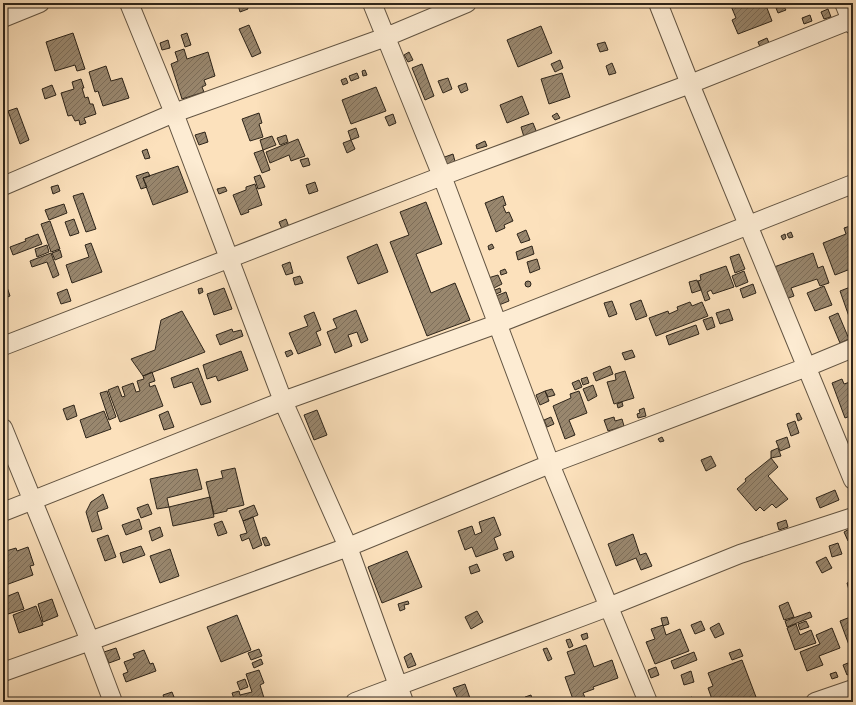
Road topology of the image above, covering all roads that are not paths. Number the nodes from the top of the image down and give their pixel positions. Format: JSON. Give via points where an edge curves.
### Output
{"nodes":[{"id":1,"x":40,"y":3,"type":"edge"},
{"id":2,"x":129,"y":3,"type":"edge"},
{"id":3,"x":372,"y":3,"type":"edge"},
{"id":4,"x":467,"y":3,"type":"edge"},
{"id":5,"x":658,"y":3,"type":"edge"},
{"id":6,"x":844,"y":3,"type":"edge"},
{"id":7,"x":3,"y":18,"type":"edge"},
{"id":8,"x":852,"y":21,"type":"edge"},
{"id":9,"x":386,"y":36,"type":"junction"},
{"id":10,"x":690,"y":84,"type":"junction"},
{"id":11,"x":174,"y":114,"type":"junction"},
{"id":12,"x":442,"y":176,"type":"junction"},
{"id":13,"x":853,"y":184,"type":"edge"},
{"id":14,"x":3,"y":186,"type":"edge"},
{"id":15,"x":748,"y":226,"type":"junction"},
{"id":16,"x":229,"y":259,"type":"junction"},
{"id":17,"x":497,"y":324,"type":"junction"},
{"id":18,"x":3,"y":346,"type":"edge"},
{"id":19,"x":853,"y":348,"type":"edge"},
{"id":20,"x":807,"y":367,"type":"junction"},
{"id":21,"x":283,"y":401,"type":"junction"},
{"id":22,"x":3,"y":428,"type":"edge"},
{"id":23,"x":550,"y":464,"type":"junction"},
{"id":24,"x":853,"y":480,"type":"edge"},
{"id":25,"x":33,"y":500,"type":"junction"},
{"id":26,"x":3,"y":512,"type":"edge"},
{"id":27,"x":853,"y":517,"type":"edge"},
{"id":28,"x":348,"y":547,"type":"junction"},
{"id":29,"x":608,"y":607,"type":"junction"},
{"id":30,"x":90,"y":641,"type":"junction"},
{"id":31,"x":3,"y":672,"type":"edge"},
{"id":32,"x":853,"y":689,"type":"edge"},
{"id":33,"x":401,"y":694,"type":"edge"},
{"id":34,"x":113,"y":702,"type":"edge"},
{"id":35,"x":355,"y":702,"type":"edge"},
{"id":36,"x":648,"y":702,"type":"edge"},
{"id":37,"x":815,"y":702,"type":"edge"}],
"edges":[{"from":1,"to":7,"type":"street"},
{"from":2,"to":11,"type":"street"},
{"from":3,"to":9,"type":"street"},
{"from":4,"to":9,"type":"street"},
{"from":5,"to":10,"type":"street"},
{"from":6,"to":8,"type":"street"},
{"from":8,"to":10,"type":"street"},
{"from":9,"to":11,"type":"street"},
{"from":9,"to":12,"type":"street"},
{"from":10,"to":12,"type":"street"},
{"from":10,"to":15,"type":"street"},
{"from":11,"to":14,"type":"street"},
{"from":11,"to":16,"type":"street"},
{"from":12,"to":16,"type":"street"},
{"from":12,"to":17,"type":"street"},
{"from":13,"to":15,"type":"street"},
{"from":15,"to":17,"type":"street"},
{"from":15,"to":20,"type":"street"},
{"from":16,"to":18,"type":"street"},
{"from":16,"to":21,"type":"street"},
{"from":17,"to":21,"type":"street"},
{"from":17,"to":23,"type":"street"},
{"from":19,"to":20,"type":"street"},
{"from":20,"to":23,"type":"street"},
{"from":20,"to":24,"type":"street"},
{"from":21,"to":25,"type":"street"},
{"from":21,"to":28,"type":"street"},
{"from":22,"to":25,"type":"street"},
{"from":23,"to":28,"type":"street"},
{"from":23,"to":29,"type":"street"},
{"from":25,"to":26,"type":"street"},
{"from":25,"to":30,"type":"street"},
{"from":27,"to":29,"type":"street","via":[[740,554]]},
{"from":28,"to":30,"type":"street"},
{"from":28,"to":33,"type":"street"},
{"from":29,"to":33,"type":"street"},
{"from":29,"to":36,"type":"street"},
{"from":30,"to":31,"type":"street"},
{"from":30,"to":34,"type":"street"},
{"from":32,"to":37,"type":"street"},
{"from":33,"to":35,"type":"street"}]}
